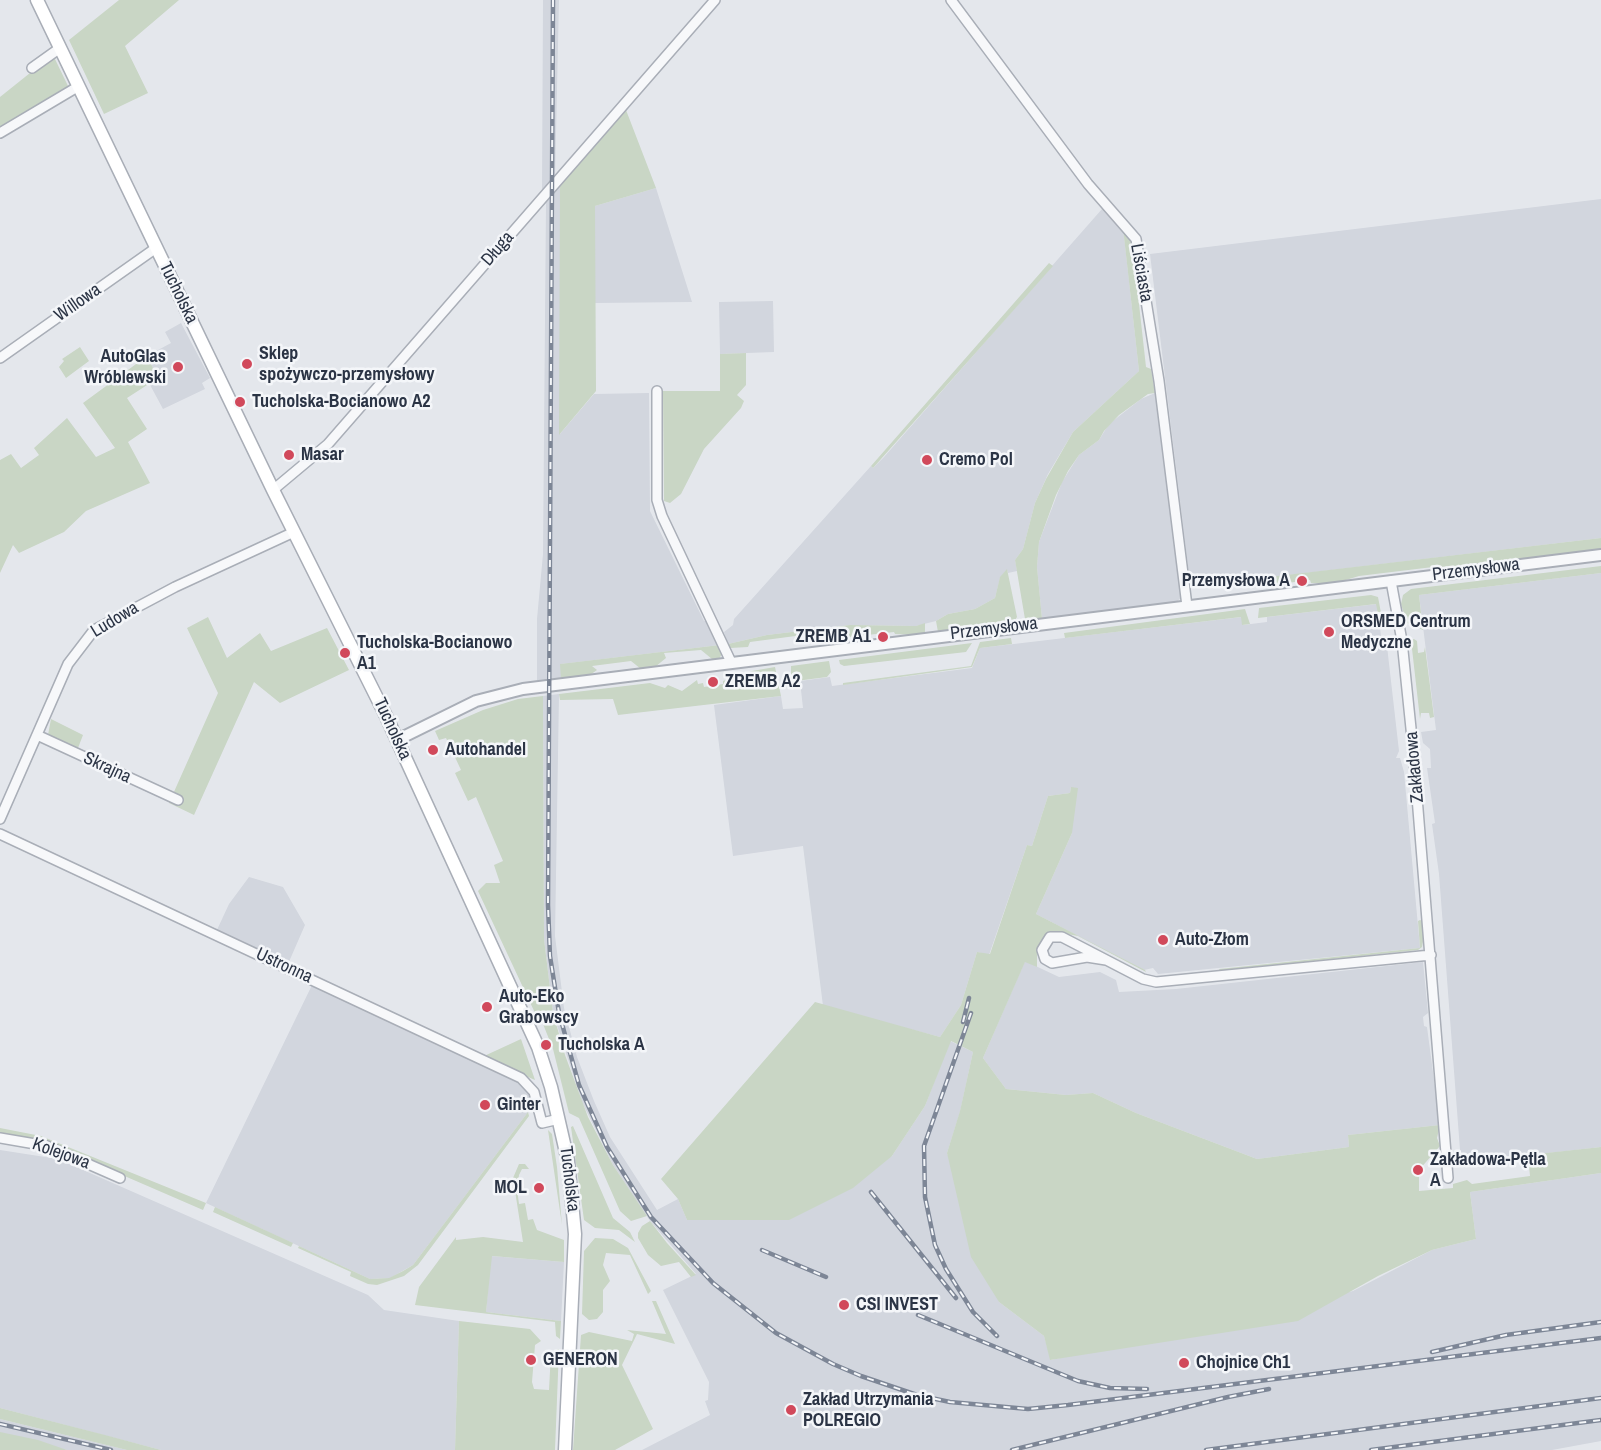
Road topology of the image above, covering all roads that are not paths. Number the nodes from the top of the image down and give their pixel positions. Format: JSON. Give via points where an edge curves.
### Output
{"nodes":[{"id":1,"x":38,"y":0,"type":"edge"},
{"id":2,"x":715,"y":0,"type":"edge"},
{"id":3,"x":951,"y":0,"type":"edge"},
{"id":4,"x":60,"y":48,"type":"junction"},
{"id":5,"x":32,"y":68,"type":"dead end"},
{"id":6,"x":79,"y":86,"type":"junction"},
{"id":7,"x":0,"y":133,"type":"edge"},
{"id":8,"x":156,"y":248,"type":"junction"},
{"id":9,"x":0,"y":358,"type":"edge"},
{"id":10,"x":657,"y":391,"type":"dead end"},
{"id":11,"x":273,"y":490,"type":"junction"},
{"id":12,"x":294,"y":532,"type":"junction"},
{"id":13,"x":1601,"y":555,"type":"edge"},
{"id":14,"x":1390,"y":581,"type":"junction"},
{"id":15,"x":1187,"y":606,"type":"junction"},
{"id":16,"x":731,"y":662,"type":"junction"},
{"id":17,"x":36,"y":735,"type":"junction"},
{"id":18,"x":397,"y":740,"type":"junction"},
{"id":19,"x":178,"y":800,"type":"dead end"},
{"id":20,"x":0,"y":819,"type":"edge"},
{"id":21,"x":0,"y":834,"type":"edge"},
{"id":22,"x":1431,"y":955,"type":"junction"},
{"id":23,"x":1106,"y":960,"type":"junction"},
{"id":24,"x":559,"y":1119,"type":"junction"},
{"id":25,"x":0,"y":1138,"type":"edge"},
{"id":26,"x":120,"y":1178,"type":"dead end"},
{"id":27,"x":1448,"y":1178,"type":"dead end"},
{"id":28,"x":565,"y":1450,"type":"edge"}],
"edges":[{"from":1,"to":4,"type":"main road","name":"Tucholska"},
{"from":2,"to":11,"type":"street","name":"Długa","via":[[327,446]]},
{"from":3,"to":15,"type":"street","name":"Liściasta","via":[[1088,184],[1136,239],[1159,381]]},
{"from":4,"to":5,"type":"street"},
{"from":4,"to":6,"type":"main road","name":"Tucholska"},
{"from":6,"to":7,"type":"street"},
{"from":6,"to":8,"type":"main road","name":"Tucholska"},
{"from":8,"to":9,"type":"street","name":"Willowa"},
{"from":8,"to":11,"type":"main road","name":"Tucholska"},
{"from":10,"to":16,"type":"street","via":[[657,500]]},
{"from":11,"to":12,"type":"main road","name":"Tucholska"},
{"from":12,"to":17,"type":"street","name":"Ludowa","via":[[94,630],[68,664]]},
{"from":12,"to":18,"type":"main road","name":"Tucholska"},
{"from":13,"to":14,"type":"street","name":"Przemysłowa"},
{"from":14,"to":15,"type":"street","name":"Przemysłowa"},
{"from":14,"to":22,"type":"street","name":"Zakładowa","via":[[1405,663]]},
{"from":15,"to":16,"type":"street","name":"Przemysłowa"},
{"from":16,"to":18,"type":"street","name":"Przemysłowa","via":[[501,694],[467,705]]},
{"from":17,"to":19,"type":"street","name":"Skrajna"},
{"from":17,"to":20,"type":"street","name":"Ludowa"},
{"from":18,"to":24,"type":"main road","name":"Tucholska","via":[[531,1027]]},
{"from":21,"to":24,"type":"street","name":"Ustronna","via":[[521,1078],[534,1092],[542,1123]]},
{"from":22,"to":23,"type":"street","via":[[1158,982],[1145,980]]},
{"from":22,"to":27,"type":"street","name":"Zakładowa"},
{"from":23,"to":23,"type":"street","via":[[1057,936],[1049,938],[1042,949],[1044,958],[1052,963],[1087,957]]},
{"from":24,"to":28,"type":"main road","name":"Tucholska","via":[[572,1188],[575,1250]]},
{"from":25,"to":26,"type":"street","name":"Kolejowa","via":[[47,1146]]}]}
